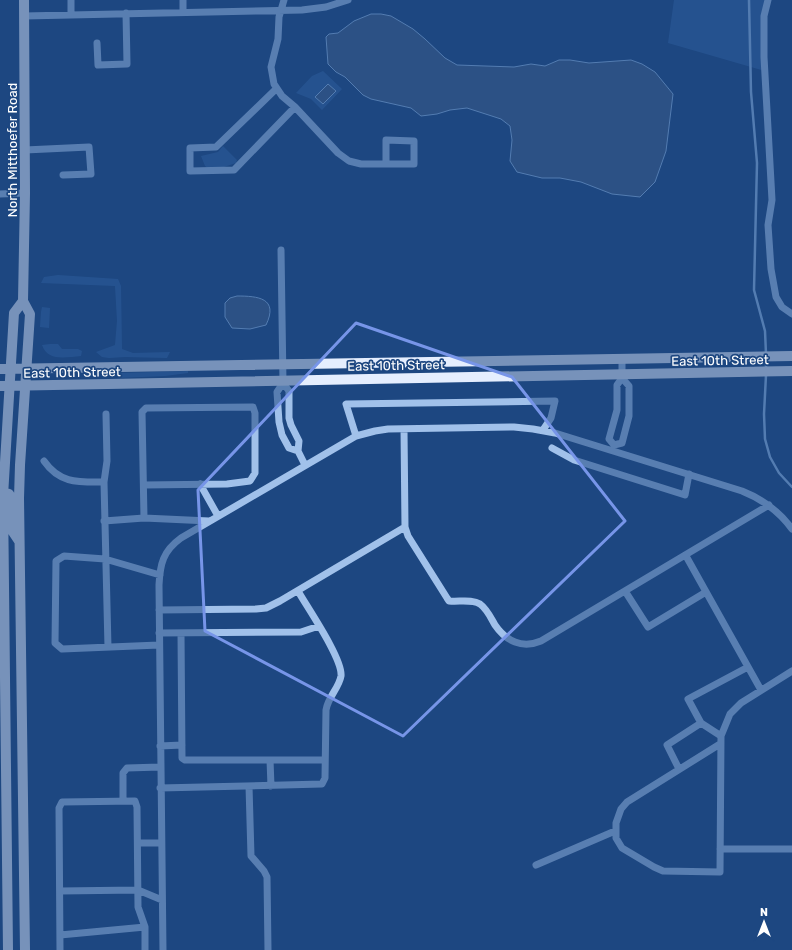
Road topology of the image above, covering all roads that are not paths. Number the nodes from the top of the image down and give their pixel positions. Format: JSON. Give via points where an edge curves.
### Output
{"nodes":[{"id":1,"x":24,"y":0,"type":"edge"},
{"id":2,"x":71,"y":0,"type":"edge"},
{"id":3,"x":183,"y":0,"type":"edge"},
{"id":4,"x":284,"y":0,"type":"edge"},
{"id":5,"x":348,"y":0,"type":"edge"},
{"id":6,"x":768,"y":0,"type":"edge"},
{"id":7,"x":281,"y":10,"type":"junction"},
{"id":8,"x":183,"y":12,"type":"junction"},
{"id":9,"x":126,"y":13,"type":"junction"},
{"id":10,"x":71,"y":14,"type":"junction"},
{"id":11,"x":24,"y":16,"type":"junction"},
{"id":12,"x":97,"y":43,"type":"dead end"},
{"id":13,"x":276,"y":90,"type":"junction"},
{"id":14,"x":295,"y":107,"type":"junction"},
{"id":15,"x":25,"y":150,"type":"junction"},
{"id":16,"x":386,"y":164,"type":"junction"},
{"id":17,"x":62,"y":176,"type":"dead end"},
{"id":18,"x":25,"y":193,"type":"junction"},
{"id":19,"x":0,"y":194,"type":"edge"},
{"id":20,"x":281,"y":250,"type":"dead end"},
{"id":21,"x":23,"y":301,"type":"junction"},
{"id":22,"x":792,"y":314,"type":"edge"},
{"id":23,"x":788,"y":356,"type":"edge"},
{"id":24,"x":622,"y":359,"type":"junction"},
{"id":25,"x":283,"y":364,"type":"junction"},
{"id":26,"x":5,"y":369,"type":"edge"},
{"id":27,"x":27,"y":369,"type":"junction"},
{"id":28,"x":789,"y":371,"type":"edge"},
{"id":29,"x":622,"y":376,"type":"junction"},
{"id":30,"x":283,"y":382,"type":"junction"},
{"id":31,"x":4,"y":386,"type":"edge"},
{"id":32,"x":25,"y":386,"type":"junction"},
{"id":33,"x":106,"y":414,"type":"dead end"},
{"id":34,"x":404,"y":429,"type":"junction"},
{"id":35,"x":543,"y":430,"type":"junction"},
{"id":36,"x":356,"y":436,"type":"junction"},
{"id":37,"x":552,"y":448,"type":"dead end"},
{"id":38,"x":613,"y":448,"type":"junction"},
{"id":39,"x":298,"y":451,"type":"junction"},
{"id":40,"x":44,"y":461,"type":"dead end"},
{"id":41,"x":305,"y":465,"type":"junction"},
{"id":42,"x":689,"y":474,"type":"junction"},
{"id":43,"x":250,"y":481,"type":"junction"},
{"id":44,"x":104,"y":482,"type":"junction"},
{"id":45,"x":200,"y":484,"type":"junction"},
{"id":46,"x":144,"y":485,"type":"junction"},
{"id":47,"x":1,"y":492,"type":"edge"},
{"id":48,"x":257,"y":493,"type":"junction"},
{"id":49,"x":769,"y":505,"type":"junction"},
{"id":50,"x":218,"y":516,"type":"junction"},
{"id":51,"x":144,"y":518,"type":"junction"},
{"id":52,"x":104,"y":521,"type":"junction"},
{"id":53,"x":209,"y":521,"type":"junction"},
{"id":54,"x":405,"y":527,"type":"junction"},
{"id":55,"x":792,"y":529,"type":"edge"},
{"id":56,"x":20,"y":541,"type":"junction"},
{"id":57,"x":686,"y":556,"type":"junction"},
{"id":58,"x":105,"y":559,"type":"junction"},
{"id":59,"x":160,"y":575,"type":"junction"},
{"id":60,"x":298,"y":591,"type":"junction"},
{"id":61,"x":625,"y":591,"type":"junction"},
{"id":62,"x":706,"y":592,"type":"junction"},
{"id":63,"x":159,"y":610,"type":"junction"},
{"id":64,"x":318,"y":626,"type":"junction"},
{"id":65,"x":159,"y":633,"type":"junction"},
{"id":66,"x":180,"y":633,"type":"junction"},
{"id":67,"x":159,"y":645,"type":"junction"},
{"id":68,"x":108,"y":647,"type":"junction"},
{"id":69,"x":748,"y":667,"type":"junction"},
{"id":70,"x":792,"y":671,"type":"edge"},
{"id":71,"x":761,"y":690,"type":"junction"},
{"id":72,"x":701,"y":723,"type":"junction"},
{"id":73,"x":720,"y":736,"type":"junction"},
{"id":74,"x":720,"y":744,"type":"junction"},
{"id":75,"x":182,"y":745,"type":"junction"},
{"id":76,"x":160,"y":746,"type":"junction"},
{"id":77,"x":270,"y":760,"type":"junction"},
{"id":78,"x":325,"y":760,"type":"junction"},
{"id":79,"x":160,"y":767,"type":"junction"},
{"id":80,"x":679,"y":769,"type":"junction"},
{"id":81,"x":249,"y":786,"type":"junction"},
{"id":82,"x":271,"y":786,"type":"junction"},
{"id":83,"x":160,"y":788,"type":"junction"},
{"id":84,"x":123,"y":800,"type":"junction"},
{"id":85,"x":3,"y":820,"type":"edge"},
{"id":86,"x":615,"y":831,"type":"junction"},
{"id":87,"x":138,"y":843,"type":"junction"},
{"id":88,"x":161,"y":843,"type":"junction"},
{"id":89,"x":720,"y":849,"type":"junction"},
{"id":90,"x":792,"y":849,"type":"edge"},
{"id":91,"x":536,"y":865,"type":"dead end"},
{"id":92,"x":138,"y":890,"type":"junction"},
{"id":93,"x":60,"y":891,"type":"junction"},
{"id":94,"x":162,"y":900,"type":"junction"},
{"id":95,"x":145,"y":927,"type":"junction"},
{"id":96,"x":60,"y":935,"type":"junction"},
{"id":97,"x":5,"y":944,"type":"edge"},
{"id":98,"x":25,"y":950,"type":"edge"},
{"id":99,"x":60,"y":950,"type":"edge"},
{"id":100,"x":145,"y":950,"type":"edge"},
{"id":101,"x":163,"y":950,"type":"edge"},
{"id":102,"x":268,"y":950,"type":"edge"}],
"edges":[{"from":1,"to":11,"type":"main road","name":"North Mitthoefer Road"},
{"from":2,"to":10,"type":"street"},
{"from":3,"to":8,"type":"street"},
{"from":4,"to":7,"type":"street"},
{"from":5,"to":7,"type":"street","via":[[326,7]]},
{"from":6,"to":22,"type":"street","via":[[764,16],[764,57],[772,200],[768,225],[771,269],[776,298],[782,307]]},
{"from":7,"to":8,"type":"street"},
{"from":7,"to":13,"type":"street","via":[[278,39],[271,67]]},
{"from":8,"to":9,"type":"street"},
{"from":9,"to":10,"type":"street"},
{"from":9,"to":12,"type":"street","via":[[127,64],[98,65]]},
{"from":10,"to":11,"type":"street"},
{"from":11,"to":15,"type":"main road","name":"North Mitthoefer Road"},
{"from":13,"to":14,"type":"street"},
{"from":13,"to":14,"type":"street","via":[[216,147],[190,148],[190,171],[234,170]]},
{"from":14,"to":16,"type":"street","via":[[343,157],[361,164]]},
{"from":15,"to":17,"type":"street","via":[[90,147],[91,174]]},
{"from":15,"to":18,"type":"main road","name":"North Mitthoefer Road"},
{"from":16,"to":16,"type":"street","via":[[386,140],[414,140],[414,164]]},
{"from":18,"to":19,"type":"street"},
{"from":18,"to":21,"type":"main road","name":"North Mitthoefer Road"},
{"from":20,"to":25,"type":"street"},
{"from":21,"to":26,"type":"main road","name":"North Mitthoefer Road","via":[[14,313]]},
{"from":21,"to":27,"type":"main road","name":"North Mitthoefer Road","via":[[30,314]]},
{"from":23,"to":24,"type":"main road","name":"East 10th Street"},
{"from":24,"to":25,"type":"main road","name":"East 10th Street"},
{"from":24,"to":29,"type":"street"},
{"from":25,"to":27,"type":"main road","name":"East 10th Street"},
{"from":25,"to":30,"type":"street"},
{"from":26,"to":27,"type":"main road","name":"East 10th Street"},
{"from":26,"to":31,"type":"main road","name":"North Mitthoefer Road"},
{"from":27,"to":32,"type":"main road","name":"North Mitthoefer Road"},
{"from":28,"to":29,"type":"main road","name":"East 10th Street"},
{"from":29,"to":30,"type":"main road","name":"East 10th Street"},
{"from":29,"to":38,"type":"street","via":[[617,385],[617,410],[609,438]]},
{"from":29,"to":38,"type":"street","via":[[629,386],[629,416],[622,443]]},
{"from":30,"to":32,"type":"main road","name":"East 10th Street"},
{"from":30,"to":39,"type":"street","via":[[289,391],[289,418],[299,441]]},
{"from":30,"to":39,"type":"street","via":[[277,392],[280,429],[289,448]]},
{"from":31,"to":32,"type":"main road","name":"East 10th Street"},
{"from":31,"to":47,"type":"main road","name":"North Mitthoefer Road"},
{"from":32,"to":56,"type":"main road","name":"North Mitthoefer Road","via":[[20,465]]},
{"from":33,"to":44,"type":"street","via":[[107,461]]},
{"from":34,"to":35,"type":"street","via":[[514,427]]},
{"from":34,"to":36,"type":"street","via":[[375,431]]},
{"from":34,"to":54,"type":"street"},
{"from":35,"to":36,"type":"street","via":[[555,401],[346,404]]},
{"from":35,"to":38,"type":"street"},
{"from":36,"to":41,"type":"street"},
{"from":37,"to":42,"type":"street","via":[[574,460],[685,495]]},
{"from":38,"to":42,"type":"street"},
{"from":39,"to":41,"type":"street"},
{"from":40,"to":44,"type":"street","via":[[50,470],[62,478],[76,482]]},
{"from":41,"to":48,"type":"street"},
{"from":42,"to":49,"type":"street","via":[[753,495]]},
{"from":43,"to":45,"type":"street"},
{"from":43,"to":46,"type":"street","via":[[255,474],[253,407],[146,408],[142,412]]},
{"from":43,"to":48,"type":"street"},
{"from":44,"to":52,"type":"street"},
{"from":45,"to":46,"type":"street"},
{"from":45,"to":50,"type":"street"},
{"from":46,"to":51,"type":"street"},
{"from":47,"to":56,"type":"main road","via":[[10,494],[11,529]]},
{"from":47,"to":85,"type":"main road","name":"North Mitthoefer Road"},
{"from":48,"to":50,"type":"street"},
{"from":49,"to":55,"type":"street"},
{"from":49,"to":57,"type":"street"},
{"from":50,"to":53,"type":"street"},
{"from":51,"to":52,"type":"street"},
{"from":51,"to":53,"type":"street"},
{"from":52,"to":58,"type":"street"},
{"from":53,"to":59,"type":"street","via":[[172,545],[163,560]]},
{"from":54,"to":60,"type":"street"},
{"from":54,"to":61,"type":"street","via":[[446,598],[473,601],[482,605],[502,633],[519,643],[526,645],[541,641]]},
{"from":56,"to":98,"type":"main road","name":"North Mitthoefer Road"},
{"from":57,"to":61,"type":"street"},
{"from":57,"to":62,"type":"street"},
{"from":58,"to":59,"type":"street"},
{"from":58,"to":68,"type":"street"},
{"from":58,"to":68,"type":"street","via":[[64,556],[56,561],[55,643],[62,649]]},
{"from":59,"to":63,"type":"street"},
{"from":60,"to":63,"type":"street","via":[[273,605],[258,609]]},
{"from":60,"to":64,"type":"street"},
{"from":61,"to":62,"type":"street","via":[[648,627]]},
{"from":62,"to":69,"type":"street"},
{"from":63,"to":65,"type":"street"},
{"from":64,"to":66,"type":"street","via":[[301,632]]},
{"from":64,"to":78,"type":"street","via":[[341,669],[339,682],[327,702]]},
{"from":65,"to":66,"type":"street"},
{"from":65,"to":67,"type":"street"},
{"from":66,"to":75,"type":"street"},
{"from":67,"to":68,"type":"street"},
{"from":67,"to":76,"type":"street","via":[[156,708]]},
{"from":69,"to":71,"type":"street"},
{"from":69,"to":72,"type":"street","via":[[688,699]]},
{"from":70,"to":71,"type":"street"},
{"from":71,"to":73,"type":"street","via":[[734,709]]},
{"from":72,"to":73,"type":"street"},
{"from":72,"to":80,"type":"street","via":[[667,745]]},
{"from":73,"to":74,"type":"street"},
{"from":74,"to":80,"type":"street"},
{"from":74,"to":89,"type":"street"},
{"from":75,"to":76,"type":"street"},
{"from":75,"to":77,"type":"street","via":[[182,758],[185,760]]},
{"from":76,"to":79,"type":"street"},
{"from":77,"to":78,"type":"street"},
{"from":77,"to":82,"type":"street"},
{"from":78,"to":82,"type":"street","via":[[325,778],[322,784]]},
{"from":79,"to":83,"type":"street"},
{"from":79,"to":84,"type":"street","via":[[127,768],[123,773]]},
{"from":80,"to":86,"type":"street","via":[[627,802],[618,816]]},
{"from":81,"to":82,"type":"street"},
{"from":81,"to":83,"type":"street"},
{"from":81,"to":102,"type":"street","via":[[251,856],[267,876]]},
{"from":83,"to":88,"type":"street"},
{"from":84,"to":87,"type":"street","via":[[135,801]]},
{"from":84,"to":93,"type":"street","via":[[62,802],[58,808]]},
{"from":85,"to":97,"type":"main road","name":"North Mitthoefer Road"},
{"from":86,"to":89,"type":"street","via":[[622,848],[663,871],[720,872]]},
{"from":86,"to":91,"type":"street"},
{"from":87,"to":88,"type":"street"},
{"from":87,"to":92,"type":"street"},
{"from":88,"to":94,"type":"street"},
{"from":89,"to":90,"type":"street"},
{"from":92,"to":93,"type":"street"},
{"from":92,"to":94,"type":"street"},
{"from":92,"to":95,"type":"street","via":[[138,907]]},
{"from":93,"to":96,"type":"street"},
{"from":94,"to":101,"type":"street"},
{"from":95,"to":96,"type":"street"},
{"from":95,"to":100,"type":"street"},
{"from":96,"to":99,"type":"street"}]}
